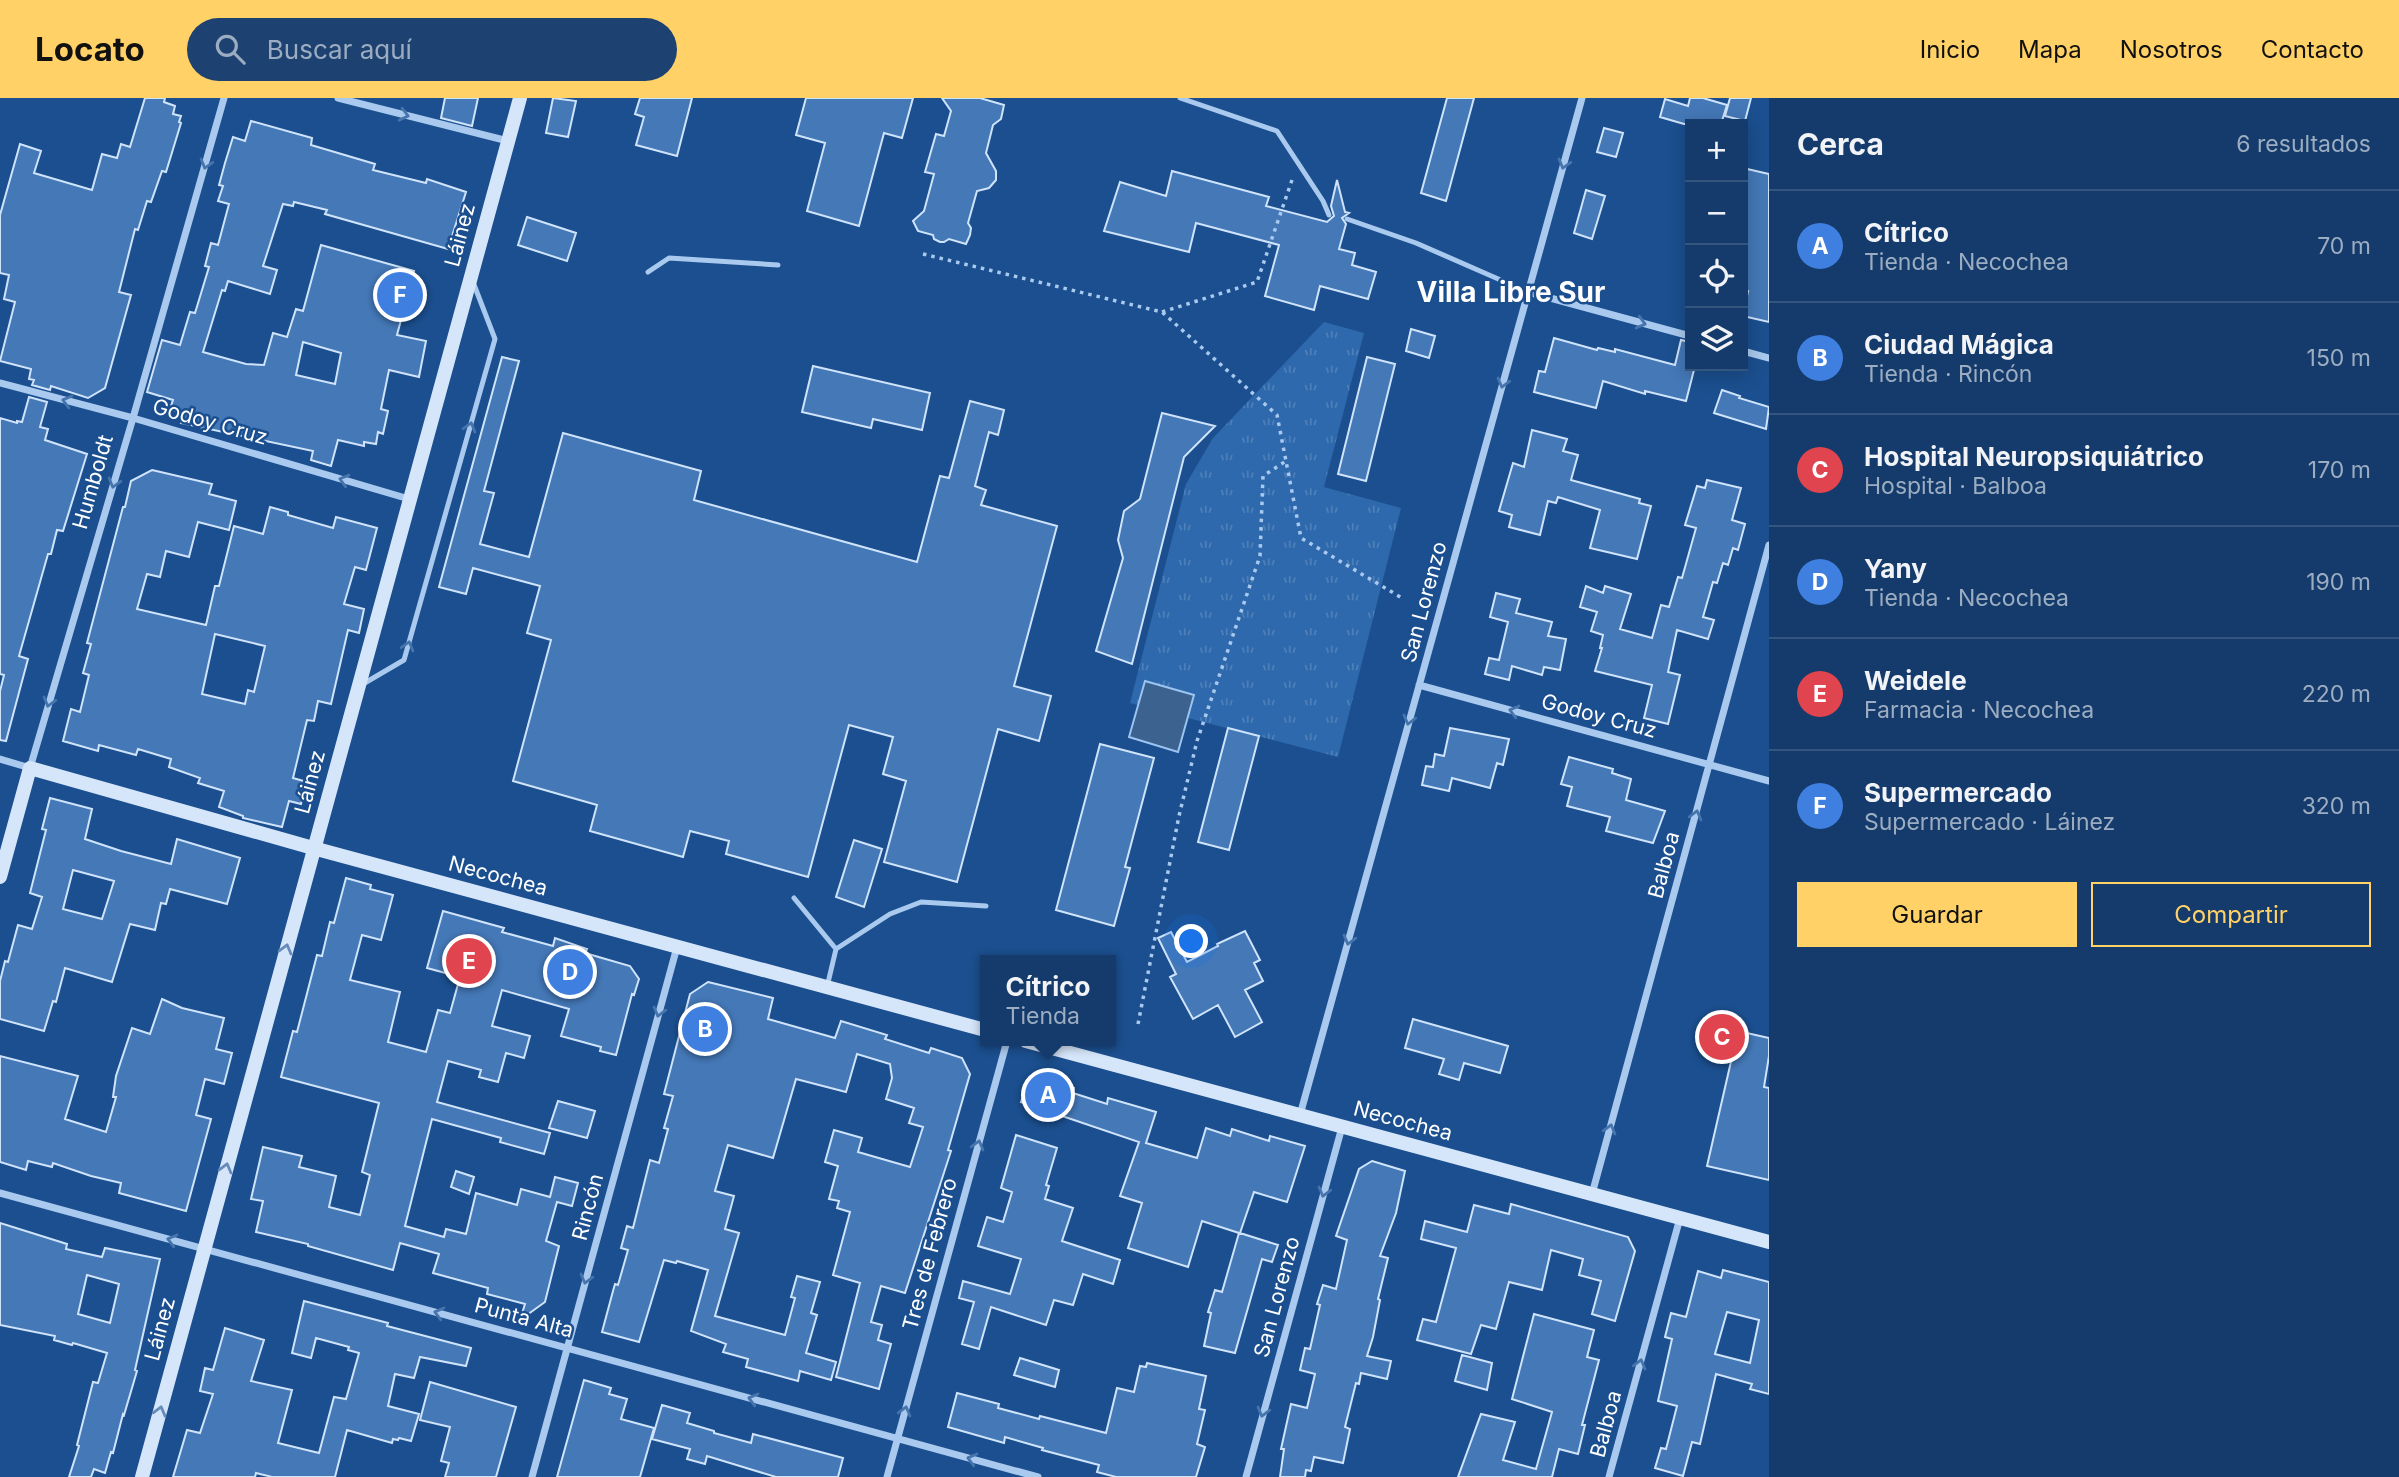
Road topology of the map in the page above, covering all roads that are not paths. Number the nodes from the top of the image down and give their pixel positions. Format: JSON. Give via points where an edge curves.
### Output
{"nodes":[{"id":1,"x":224,"y":98,"type":"edge"},
{"id":2,"x":338,"y":98,"type":"edge"},
{"id":3,"x":520,"y":98,"type":"edge"},
{"id":4,"x":1180,"y":98,"type":"edge"},
{"id":5,"x":1582,"y":98,"type":"edge"},
{"id":6,"x":508,"y":141,"type":"junction"},
{"id":7,"x":1329,"y":215,"type":"dead end"},
{"id":8,"x":1347,"y":219,"type":"dead end"},
{"id":9,"x":778,"y":265,"type":"dead end"},
{"id":10,"x":648,"y":272,"type":"dead end"},
{"id":11,"x":471,"y":276,"type":"junction"},
{"id":12,"x":1528,"y":292,"type":"junction"},
{"id":13,"x":1685,"y":335,"type":"edge"},
{"id":14,"x":1748,"y":352,"type":"edge"},
{"id":15,"x":1769,"y":358,"type":"edge"},
{"id":16,"x":0,"y":383,"type":"edge"},
{"id":17,"x":133,"y":418,"type":"junction"},
{"id":18,"x":409,"y":499,"type":"junction"},
{"id":19,"x":1769,"y":545,"type":"edge"},
{"id":20,"x":1419,"y":685,"type":"junction"},
{"id":21,"x":358,"y":687,"type":"junction"},
{"id":22,"x":0,"y":760,"type":"edge"},
{"id":23,"x":1709,"y":764,"type":"junction"},
{"id":24,"x":30,"y":768,"type":"junction"},
{"id":25,"x":1769,"y":781,"type":"edge"},
{"id":26,"x":313,"y":848,"type":"junction"},
{"id":27,"x":0,"y":877,"type":"edge"},
{"id":28,"x":794,"y":898,"type":"dead end"},
{"id":29,"x":986,"y":906,"type":"dead end"},
{"id":30,"x":677,"y":946,"type":"junction"},
{"id":31,"x":836,"y":949,"type":"junction"},
{"id":32,"x":827,"y":987,"type":"junction"},
{"id":33,"x":980,"y":1029,"type":"edge"},
{"id":34,"x":1006,"y":1046,"type":"edge"},
{"id":35,"x":1045,"y":1046,"type":"edge"},
{"id":36,"x":1300,"y":1115,"type":"junction"},
{"id":37,"x":1342,"y":1126,"type":"junction"},
{"id":38,"x":0,"y":1193,"type":"edge"},
{"id":39,"x":1592,"y":1194,"type":"junction"},
{"id":40,"x":1680,"y":1218,"type":"junction"},
{"id":41,"x":1769,"y":1242,"type":"edge"},
{"id":42,"x":204,"y":1248,"type":"junction"},
{"id":43,"x":567,"y":1348,"type":"junction"},
{"id":44,"x":897,"y":1438,"type":"junction"},
{"id":45,"x":142,"y":1477,"type":"edge"},
{"id":46,"x":532,"y":1477,"type":"edge"},
{"id":47,"x":887,"y":1477,"type":"edge"},
{"id":48,"x":1038,"y":1477,"type":"edge"},
{"id":49,"x":1246,"y":1477,"type":"edge"},
{"id":50,"x":1609,"y":1477,"type":"edge"}],
"edges":[{"from":1,"to":17,"type":"street","name":"Humboldt","one_way":true},
{"from":2,"to":6,"type":"street","one_way":true},
{"from":3,"to":6,"type":"main road","name":"Láinez"},
{"from":4,"to":7,"type":"lane","via":[[1277,131]]},
{"from":5,"to":12,"type":"street","name":"San Lorenzo","one_way":true},
{"from":6,"to":11,"type":"main road","name":"Láinez"},
{"from":8,"to":12,"type":"lane","via":[[1416,243]]},
{"from":9,"to":10,"type":"lane","via":[[669,258]]},
{"from":11,"to":18,"type":"main road","name":"Láinez"},
{"from":21,"to":11,"type":"lane","one_way":true,"via":[[404,660],[495,339]]},
{"from":12,"to":13,"type":"street","one_way":true},
{"from":12,"to":20,"type":"street","name":"San Lorenzo","one_way":true},
{"from":14,"to":15,"type":"street"},
{"from":17,"to":16,"type":"street","name":"Godoy Cruz","one_way":true},
{"from":18,"to":17,"type":"street","name":"Godoy Cruz","one_way":true},
{"from":17,"to":24,"type":"street","name":"Humboldt","one_way":true},
{"from":18,"to":21,"type":"main road","name":"Láinez"},
{"from":19,"to":23,"type":"street","name":"Balboa"},
{"from":23,"to":20,"type":"street","name":"Godoy Cruz","one_way":true},
{"from":20,"to":36,"type":"street","name":"San Lorenzo","one_way":true},
{"from":21,"to":26,"type":"main road","name":"Láinez"},
{"from":22,"to":24,"type":"street","name":"Necochea"},
{"from":23,"to":25,"type":"street","name":"Godoy Cruz"},
{"from":39,"to":23,"type":"street","name":"Balboa","one_way":true},
{"from":24,"to":26,"type":"main road","name":"Necochea"},
{"from":24,"to":27,"type":"main road","name":"Humboldt"},
{"from":26,"to":30,"type":"main road","name":"Necochea"},
{"from":42,"to":26,"type":"main road","name":"Láinez","one_way":true},
{"from":28,"to":31,"type":"lane"},
{"from":29,"to":31,"type":"lane","via":[[920,902]]},
{"from":30,"to":32,"type":"main road","name":"Necochea"},
{"from":30,"to":43,"type":"street","name":"Rincón","one_way":true},
{"from":31,"to":32,"type":"lane"},
{"from":32,"to":33,"type":"main road","name":"Necochea"},
{"from":44,"to":34,"type":"street","name":"Tres de Febrero","one_way":true},
{"from":35,"to":36,"type":"main road","name":"Necochea"},
{"from":36,"to":37,"type":"main road","name":"Necochea"},
{"from":37,"to":39,"type":"main road","name":"Necochea"},
{"from":37,"to":49,"type":"street","name":"San Lorenzo","one_way":true},
{"from":42,"to":38,"type":"street","name":"Punta Alta","one_way":true},
{"from":39,"to":40,"type":"main road","name":"Necochea"},
{"from":40,"to":41,"type":"main road","name":"Necochea"},
{"from":50,"to":40,"type":"street","name":"Balboa","one_way":true},
{"from":43,"to":42,"type":"street","name":"Punta Alta","one_way":true},
{"from":45,"to":42,"type":"main road","name":"Láinez","one_way":true},
{"from":44,"to":43,"type":"street","name":"Punta Alta","one_way":true},
{"from":43,"to":46,"type":"street","name":"Rincón"},
{"from":44,"to":47,"type":"street","name":"Tres de Febrero"},
{"from":48,"to":44,"type":"street","name":"Punta Alta","one_way":true}]}
